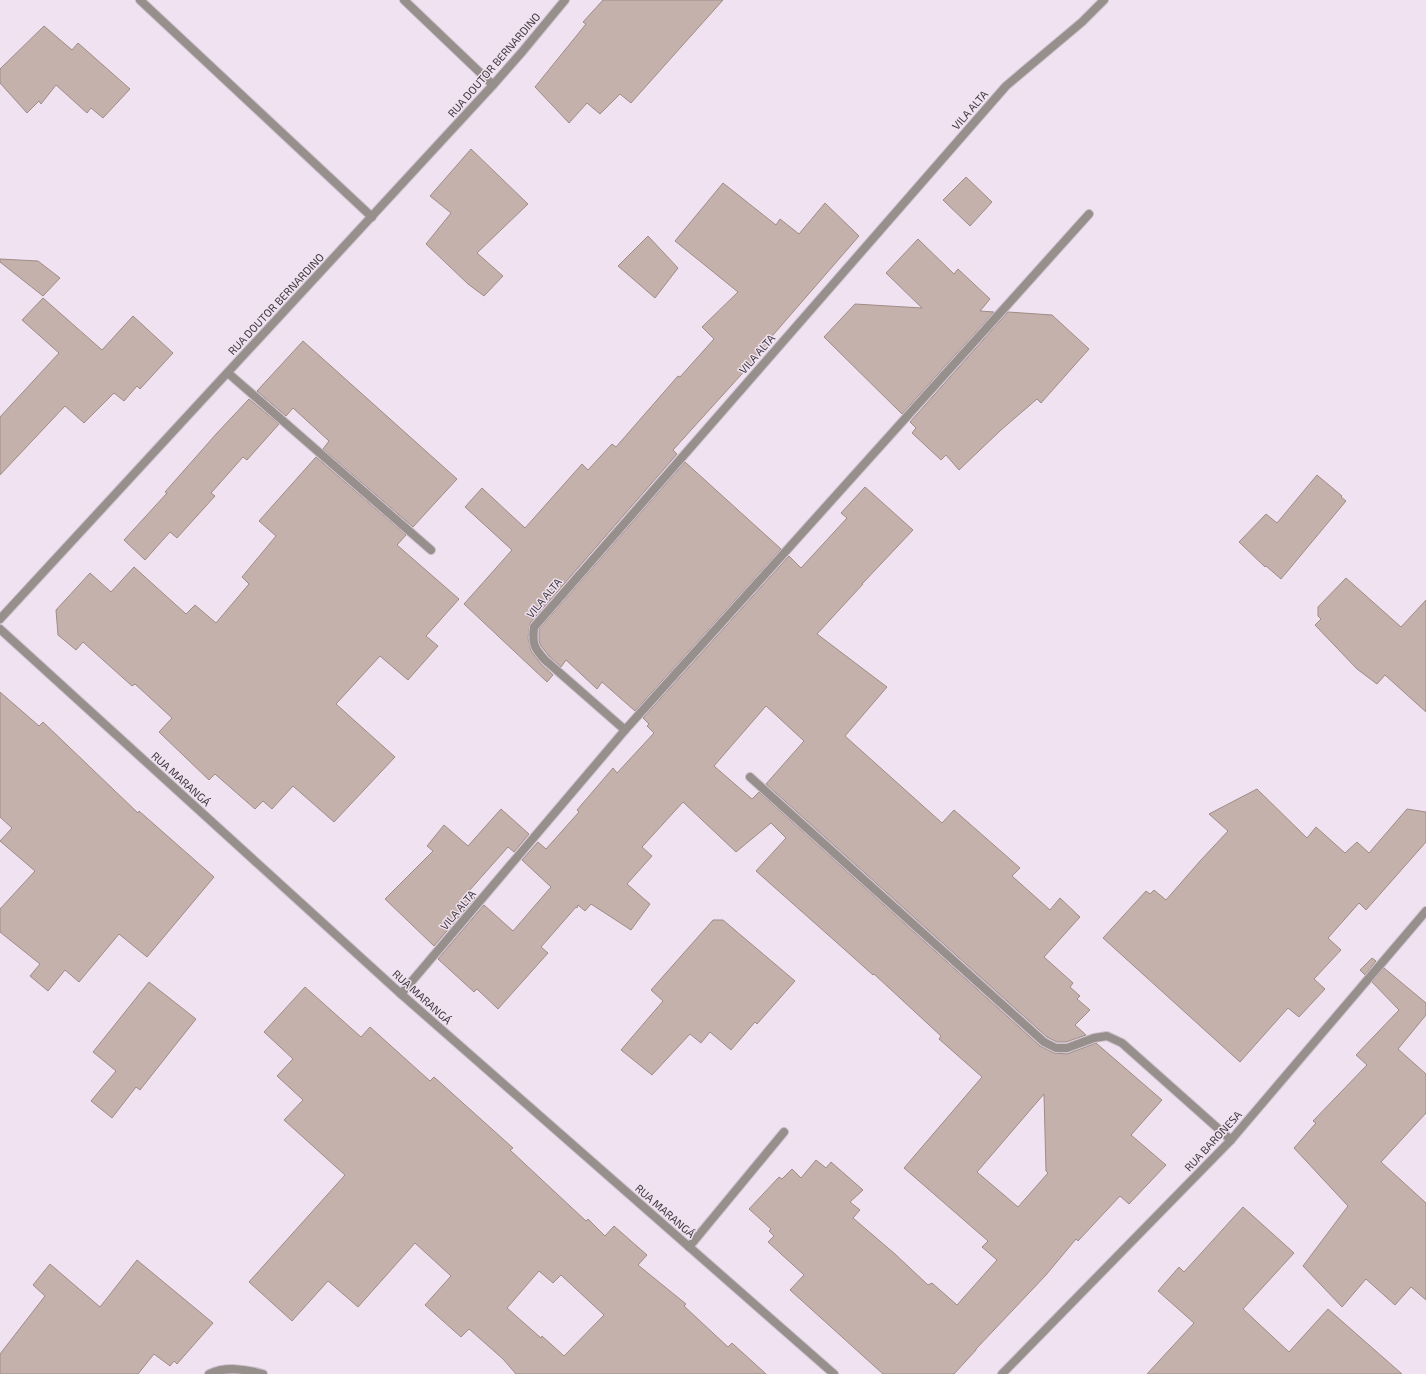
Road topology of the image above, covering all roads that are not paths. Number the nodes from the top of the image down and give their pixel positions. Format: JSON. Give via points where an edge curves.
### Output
{"nodes":[{"id":1,"x":140,"y":0,"type":"edge"},
{"id":2,"x":404,"y":0,"type":"edge"},
{"id":3,"x":565,"y":0,"type":"edge"},
{"id":4,"x":1104,"y":0,"type":"edge"},
{"id":5,"x":493,"y":85,"type":"junction"},
{"id":6,"x":1089,"y":214,"type":"dead end"},
{"id":7,"x":372,"y":216,"type":"junction"},
{"id":8,"x":228,"y":372,"type":"junction"},
{"id":9,"x":431,"y":550,"type":"dead end"},
{"id":10,"x":0,"y":619,"type":"edge"},
{"id":11,"x":0,"y":629,"type":"edge"},
{"id":12,"x":625,"y":730,"type":"junction"},
{"id":13,"x":750,"y":777,"type":"dead end"},
{"id":14,"x":1426,"y":911,"type":"edge"},
{"id":15,"x":401,"y":994,"type":"junction"},
{"id":16,"x":784,"y":1132,"type":"dead end"},
{"id":17,"x":1231,"y":1140,"type":"junction"},
{"id":18,"x":689,"y":1247,"type":"junction"},
{"id":19,"x":209,"y":1374,"type":"edge"},
{"id":20,"x":263,"y":1374,"type":"edge"},
{"id":21,"x":834,"y":1374,"type":"edge"},
{"id":22,"x":1002,"y":1374,"type":"edge"}],
"edges":[{"from":1,"to":7,"type":"street"},
{"from":2,"to":5,"type":"street"},
{"from":3,"to":5,"type":"street","name":"RUA DOUTOR BERNARDINO"},
{"from":4,"to":12,"type":"street","name":"VILA ALTA","via":[[1082,22],[1006,86],[534,627],[532,639],[536,650]]},
{"from":5,"to":7,"type":"street","name":"RUA DOUTOR BERNARDINO"},
{"from":6,"to":12,"type":"street","name":"VILA ALTA"},
{"from":7,"to":8,"type":"street","name":"RUA DOUTOR BERNARDINO"},
{"from":8,"to":9,"type":"street"},
{"from":8,"to":10,"type":"street","name":"RUA DOUTOR BERNARDINO"},
{"from":11,"to":15,"type":"street","name":"RUA MARANGÁ"},
{"from":12,"to":15,"type":"street","name":"VILA ALTA"},
{"from":13,"to":17,"type":"street","via":[[1044,1042],[1056,1048],[1067,1048],[1107,1036],[1122,1043]]},
{"from":14,"to":17,"type":"street","name":"RUA BARONESA"},
{"from":15,"to":18,"type":"street","name":"RUA MARANGÁ"},
{"from":16,"to":18,"type":"street"},
{"from":17,"to":22,"type":"street","name":"RUA BARONESA"},
{"from":18,"to":21,"type":"street","name":"RUA MARANGÁ"},
{"from":19,"to":20,"type":"street","via":[[218,1370],[244,1369]]}]}
